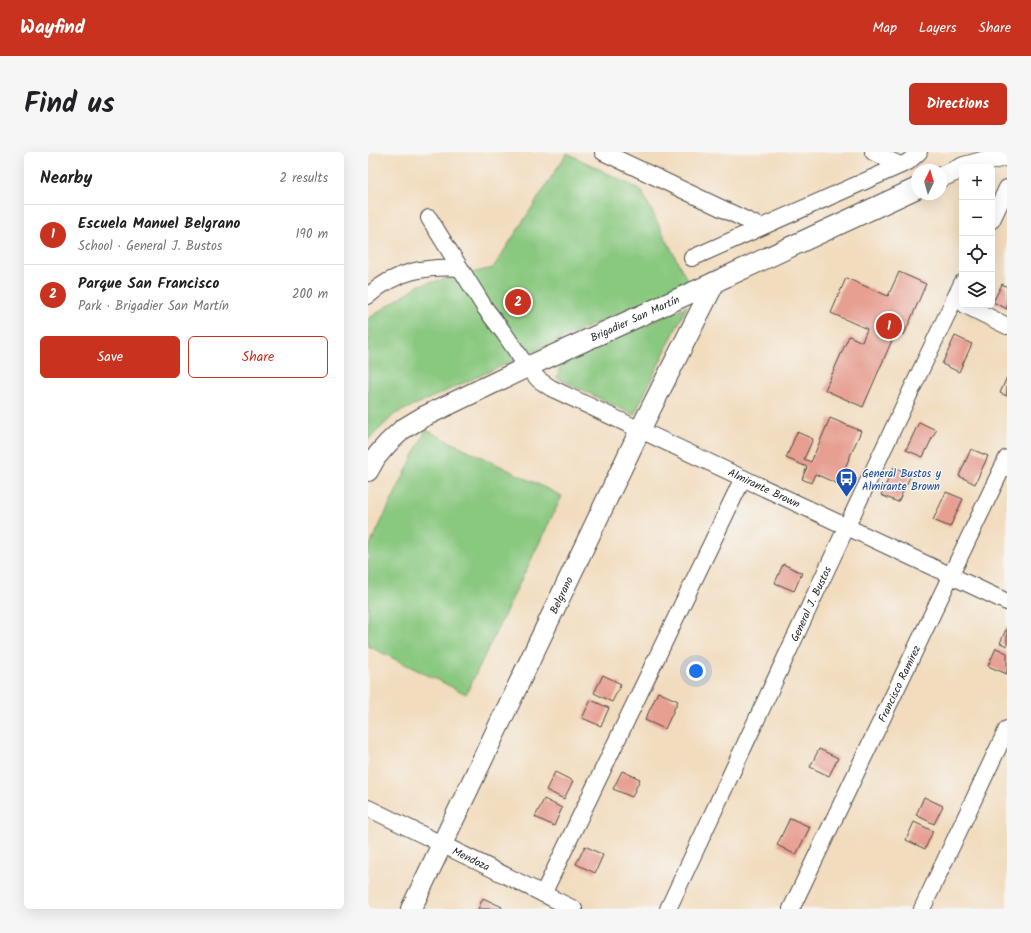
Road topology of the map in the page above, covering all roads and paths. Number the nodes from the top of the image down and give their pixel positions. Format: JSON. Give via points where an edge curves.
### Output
{"nodes":[{"id":1,"x":603,"y":152,"type":"edge"},
{"id":2,"x":873,"y":152,"type":"edge"},
{"id":3,"x":919,"y":152,"type":"edge"},
{"id":4,"x":978,"y":152,"type":"edge"},
{"id":5,"x":1007,"y":154,"type":"edge"},
{"id":6,"x":966,"y":164,"type":"edge"},
{"id":7,"x":975,"y":164,"type":"edge"},
{"id":8,"x":900,"y":165,"type":"junction"},
{"id":9,"x":959,"y":169,"type":"edge"},
{"id":10,"x":947,"y":174,"type":"edge"},
{"id":11,"x":1007,"y":188,"type":"edge"},
{"id":12,"x":911,"y":191,"type":"edge"},
{"id":13,"x":995,"y":214,"type":"edge"},
{"id":14,"x":429,"y":218,"type":"dead end"},
{"id":15,"x":761,"y":228,"type":"junction"},
{"id":16,"x":692,"y":258,"type":"dead end"},
{"id":17,"x":460,"y":268,"type":"junction"},
{"id":18,"x":715,"y":282,"type":"junction"},
{"id":19,"x":368,"y":296,"type":"edge"},
{"id":20,"x":959,"y":305,"type":"edge"},
{"id":21,"x":970,"y":308,"type":"edge"},
{"id":22,"x":1007,"y":326,"type":"edge"},
{"id":23,"x":527,"y":367,"type":"junction"},
{"id":24,"x":640,"y":430,"type":"junction"},
{"id":25,"x":1007,"y":458,"type":"edge"},
{"id":26,"x":368,"y":470,"type":"edge"},
{"id":27,"x":742,"y":478,"type":"junction"},
{"id":28,"x":847,"y":526,"type":"junction"},
{"id":29,"x":951,"y":575,"type":"junction"},
{"id":30,"x":1007,"y":602,"type":"edge"},
{"id":31,"x":1007,"y":729,"type":"edge"},
{"id":32,"x":368,"y":808,"type":"edge"},
{"id":33,"x":443,"y":844,"type":"junction"},
{"id":34,"x":543,"y":894,"type":"junction"},
{"id":35,"x":411,"y":909,"type":"edge"},
{"id":36,"x":574,"y":909,"type":"edge"},
{"id":37,"x":668,"y":909,"type":"edge"},
{"id":38,"x":791,"y":909,"type":"edge"},
{"id":39,"x":922,"y":909,"type":"edge"}],
"edges":[{"from":1,"to":15,"type":"street"},
{"from":2,"to":8,"type":"street"},
{"from":3,"to":8,"type":"street","via":[[908,162]]},
{"from":4,"to":6,"type":"main road"},
{"from":5,"to":7,"type":"main road"},
{"from":8,"to":15,"type":"street"},
{"from":9,"to":10,"type":"main road"},
{"from":11,"to":13,"type":"street"},
{"from":12,"to":18,"type":"main road","name":"Brigadier San Martín"},
{"from":14,"to":17,"type":"street","name":"Almirante Brown"},
{"from":15,"to":16,"type":"street"},
{"from":17,"to":19,"type":"street","via":[[422,269],[396,276],[378,286]]},
{"from":17,"to":23,"type":"street","name":"Almirante Brown"},
{"from":18,"to":23,"type":"main road","name":"Brigadier San Martín"},
{"from":18,"to":24,"type":"main road","name":"Belgrano"},
{"from":20,"to":28,"type":"street","name":"General J. Bustos"},
{"from":21,"to":22,"type":"street"},
{"from":23,"to":24,"type":"street","name":"Almirante Brown","via":[[551,388]]},
{"from":23,"to":26,"type":"main road","name":"Brigadier San Martín","via":[[403,429],[388,442]]},
{"from":24,"to":27,"type":"street","name":"Almirante Brown"},
{"from":24,"to":33,"type":"main road","name":"Belgrano"},
{"from":25,"to":29,"type":"street","name":"Francisco Ramirez"},
{"from":27,"to":28,"type":"street","name":"Almirante Brown"},
{"from":27,"to":34,"type":"street"},
{"from":28,"to":29,"type":"street","name":"Almirante Brown"},
{"from":28,"to":37,"type":"street","name":"General J. Bustos"},
{"from":29,"to":30,"type":"street","name":"Almirante Brown"},
{"from":29,"to":38,"type":"street","name":"Francisco Ramirez"},
{"from":31,"to":39,"type":"street"},
{"from":32,"to":33,"type":"street","name":"Mendoza"},
{"from":33,"to":34,"type":"street","name":"Mendoza"},
{"from":33,"to":35,"type":"main road","name":"Belgrano"},
{"from":34,"to":36,"type":"street","name":"Mendoza"}]}
